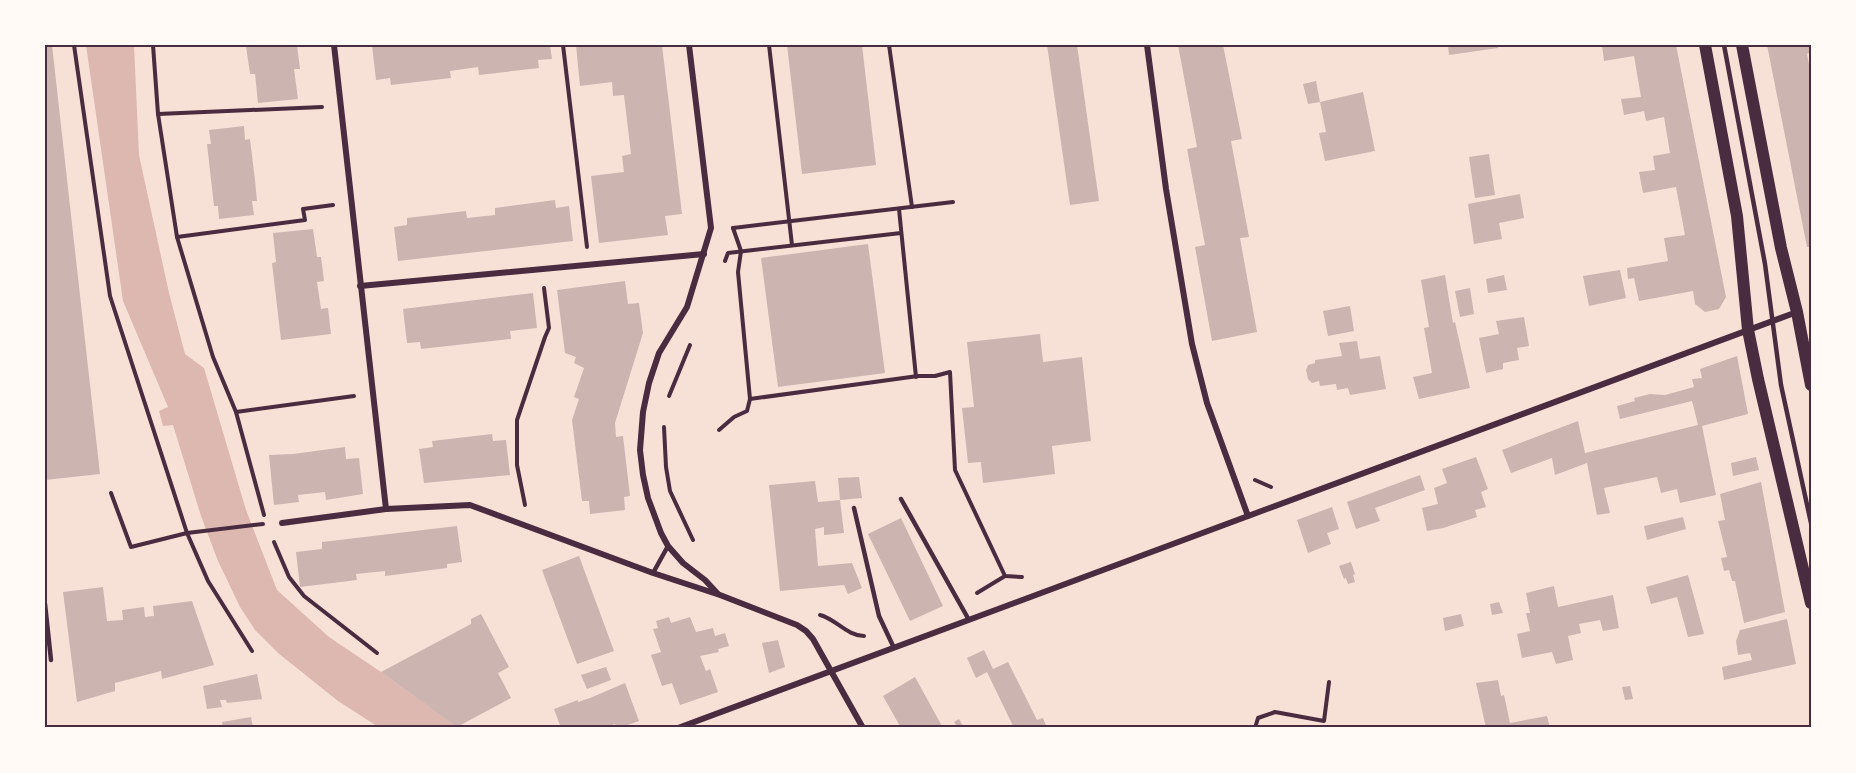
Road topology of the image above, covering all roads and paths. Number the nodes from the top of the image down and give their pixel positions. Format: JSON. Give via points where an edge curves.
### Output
{"nodes":[{"id":1,"x":74,"y":45,"type":"edge"},
{"id":2,"x":153,"y":45,"type":"edge"},
{"id":3,"x":334,"y":45,"type":"edge"},
{"id":4,"x":563,"y":45,"type":"edge"},
{"id":5,"x":689,"y":45,"type":"edge"},
{"id":6,"x":769,"y":45,"type":"edge"},
{"id":7,"x":889,"y":45,"type":"edge"},
{"id":8,"x":1147,"y":45,"type":"edge"},
{"id":9,"x":1705,"y":45,"type":"edge"},
{"id":10,"x":1724,"y":45,"type":"edge"},
{"id":11,"x":1743,"y":45,"type":"edge"},
{"id":12,"x":341,"y":106,"type":"junction"},
{"id":13,"x":158,"y":114,"type":"junction"},
{"id":14,"x":953,"y":202,"type":"dead end"},
{"id":15,"x":351,"y":203,"type":"junction"},
{"id":16,"x":912,"y":207,"type":"junction"},
{"id":17,"x":899,"y":209,"type":"junction"},
{"id":18,"x":789,"y":222,"type":"junction"},
{"id":19,"x":901,"y":233,"type":"junction"},
{"id":20,"x":177,"y":237,"type":"junction"},
{"id":21,"x":792,"y":245,"type":"junction"},
{"id":22,"x":741,"y":251,"type":"junction"},
{"id":23,"x":704,"y":254,"type":"junction"},
{"id":24,"x":724,"y":263,"type":"dead end"},
{"id":25,"x":590,"y":264,"type":"junction"},
{"id":26,"x":542,"y":270,"type":"junction"},
{"id":27,"x":360,"y":286,"type":"junction"},
{"id":28,"x":1797,"y":312,"type":"junction"},
{"id":29,"x":1772,"y":321,"type":"junction"},
{"id":30,"x":1748,"y":330,"type":"junction"},
{"id":31,"x":694,"y":336,"type":"dead end"},
{"id":32,"x":916,"y":377,"type":"junction"},
{"id":33,"x":1811,"y":385,"type":"edge"},
{"id":34,"x":372,"y":394,"type":"junction"},
{"id":35,"x":668,"y":398,"type":"dead end"},
{"id":36,"x":750,"y":399,"type":"junction"},
{"id":37,"x":236,"y":412,"type":"junction"},
{"id":38,"x":664,"y":422,"type":"dead end"},
{"id":39,"x":719,"y":430,"type":"dead end"},
{"id":40,"x":1237,"y":485,"type":"junction"},
{"id":41,"x":1273,"y":488,"type":"dead end"},
{"id":42,"x":111,"y":493,"type":"dead end"},
{"id":43,"x":901,"y":499,"type":"dead end"},
{"id":44,"x":854,"y":508,"type":"dead end"},
{"id":45,"x":386,"y":509,"type":"junction"},
{"id":46,"x":1248,"y":516,"type":"junction"},
{"id":47,"x":282,"y":522,"type":"dead end"},
{"id":48,"x":1811,"y":523,"type":"edge"},
{"id":49,"x":266,"y":524,"type":"dead end"},
{"id":50,"x":260,"y":525,"type":"dead end"},
{"id":51,"x":528,"y":527,"type":"junction"},
{"id":52,"x":187,"y":533,"type":"junction"},
{"id":53,"x":270,"y":534,"type":"dead end"},
{"id":54,"x":697,"y":545,"type":"dead end"},
{"id":55,"x":668,"y":546,"type":"junction"},
{"id":56,"x":653,"y":573,"type":"junction"},
{"id":57,"x":1005,"y":576,"type":"junction"},
{"id":58,"x":1030,"y":576,"type":"dead end"},
{"id":59,"x":720,"y":595,"type":"junction"},
{"id":60,"x":1811,"y":603,"type":"edge"},
{"id":61,"x":45,"y":604,"type":"edge"},
{"id":62,"x":959,"y":604,"type":"junction"},
{"id":63,"x":818,"y":614,"type":"dead end"},
{"id":64,"x":969,"y":620,"type":"junction"},
{"id":65,"x":886,"y":631,"type":"junction"},
{"id":66,"x":894,"y":648,"type":"junction"},
{"id":67,"x":252,"y":651,"type":"dead end"},
{"id":68,"x":376,"y":653,"type":"dead end"},
{"id":69,"x":51,"y":660,"type":"dead end"},
{"id":70,"x":832,"y":670,"type":"junction"},
{"id":71,"x":1329,"y":682,"type":"dead end"},
{"id":72,"x":678,"y":728,"type":"edge"},
{"id":73,"x":863,"y":728,"type":"edge"},
{"id":74,"x":1255,"y":728,"type":"edge"}],
"edges":[{"from":1,"to":52,"type":"path","via":[[110,296]]},
{"from":2,"to":13,"type":"path"},
{"from":3,"to":12,"type":"street"},
{"from":4,"to":25,"type":"path"},
{"from":5,"to":23,"type":"street","via":[[711,228]]},
{"from":6,"to":18,"type":"path"},
{"from":7,"to":16,"type":"path"},
{"from":8,"to":40,"type":"street","via":[[1192,344],[1207,403]]},
{"from":9,"to":30,"type":"main road","via":[[1737,216]]},
{"from":10,"to":29,"type":"lane","via":[[1757,216]]},
{"from":11,"to":28,"type":"main road"},
{"from":12,"to":13,"type":"path"},
{"from":12,"to":15,"type":"street"},
{"from":13,"to":20,"type":"path"},
{"from":14,"to":16,"type":"path"},
{"from":15,"to":20,"type":"path","via":[[303,209],[305,220]]},
{"from":15,"to":27,"type":"street"},
{"from":16,"to":17,"type":"path"},
{"from":17,"to":18,"type":"path"},
{"from":17,"to":19,"type":"path"},
{"from":18,"to":21,"type":"path"},
{"from":18,"to":22,"type":"path","via":[[733,228]]},
{"from":19,"to":21,"type":"path"},
{"from":19,"to":32,"type":"path"},
{"from":20,"to":37,"type":"path","via":[[213,357]]},
{"from":21,"to":22,"type":"path"},
{"from":22,"to":24,"type":"path","via":[[729,253]]},
{"from":22,"to":36,"type":"path","via":[[738,272]]},
{"from":23,"to":25,"type":"street"},
{"from":23,"to":55,"type":"street","via":[[687,307],[659,353],[643,412],[643,476],[653,516]]},
{"from":25,"to":26,"type":"street"},
{"from":26,"to":27,"type":"street"},
{"from":26,"to":51,"type":"path","via":[[549,328],[517,420],[517,465]]},
{"from":27,"to":34,"type":"street"},
{"from":28,"to":29,"type":"street"},
{"from":28,"to":33,"type":"main road"},
{"from":29,"to":30,"type":"street"},
{"from":29,"to":48,"type":"lane","via":[[1781,385]]},
{"from":30,"to":46,"type":"street"},
{"from":30,"to":60,"type":"main road"},
{"from":31,"to":35,"type":"path"},
{"from":32,"to":36,"type":"path"},
{"from":32,"to":57,"type":"path","via":[[950,372],[955,470]]},
{"from":34,"to":37,"type":"path"},
{"from":34,"to":45,"type":"street"},
{"from":36,"to":39,"type":"path","via":[[747,411]]},
{"from":37,"to":49,"type":"path"},
{"from":38,"to":54,"type":"path","via":[[670,492]]},
{"from":40,"to":41,"type":"path","via":[[1253,479]]},
{"from":40,"to":46,"type":"street"},
{"from":42,"to":52,"type":"path","via":[[131,547]]},
{"from":43,"to":62,"type":"lane"},
{"from":44,"to":65,"type":"lane"},
{"from":45,"to":47,"type":"street"},
{"from":45,"to":51,"type":"street","via":[[470,505]]},
{"from":46,"to":64,"type":"street"},
{"from":50,"to":52,"type":"path"},
{"from":51,"to":56,"type":"street"},
{"from":52,"to":67,"type":"path","via":[[208,581]]},
{"from":53,"to":68,"type":"path","via":[[289,577],[304,596]]},
{"from":55,"to":56,"type":"lane"},
{"from":55,"to":59,"type":"street"},
{"from":56,"to":59,"type":"street"},
{"from":57,"to":58,"type":"path"},
{"from":57,"to":62,"type":"path"},
{"from":59,"to":70,"type":"street","via":[[806,631]]},
{"from":61,"to":69,"type":"lane"},
{"from":62,"to":64,"type":"lane"},
{"from":63,"to":65,"type":"path","via":[[860,636]]},
{"from":64,"to":66,"type":"street"},
{"from":65,"to":66,"type":"lane"},
{"from":66,"to":70,"type":"street"},
{"from":70,"to":72,"type":"street"},
{"from":70,"to":73,"type":"street"},
{"from":71,"to":74,"type":"path","via":[[1324,721],[1275,712],[1258,718]]}]}
